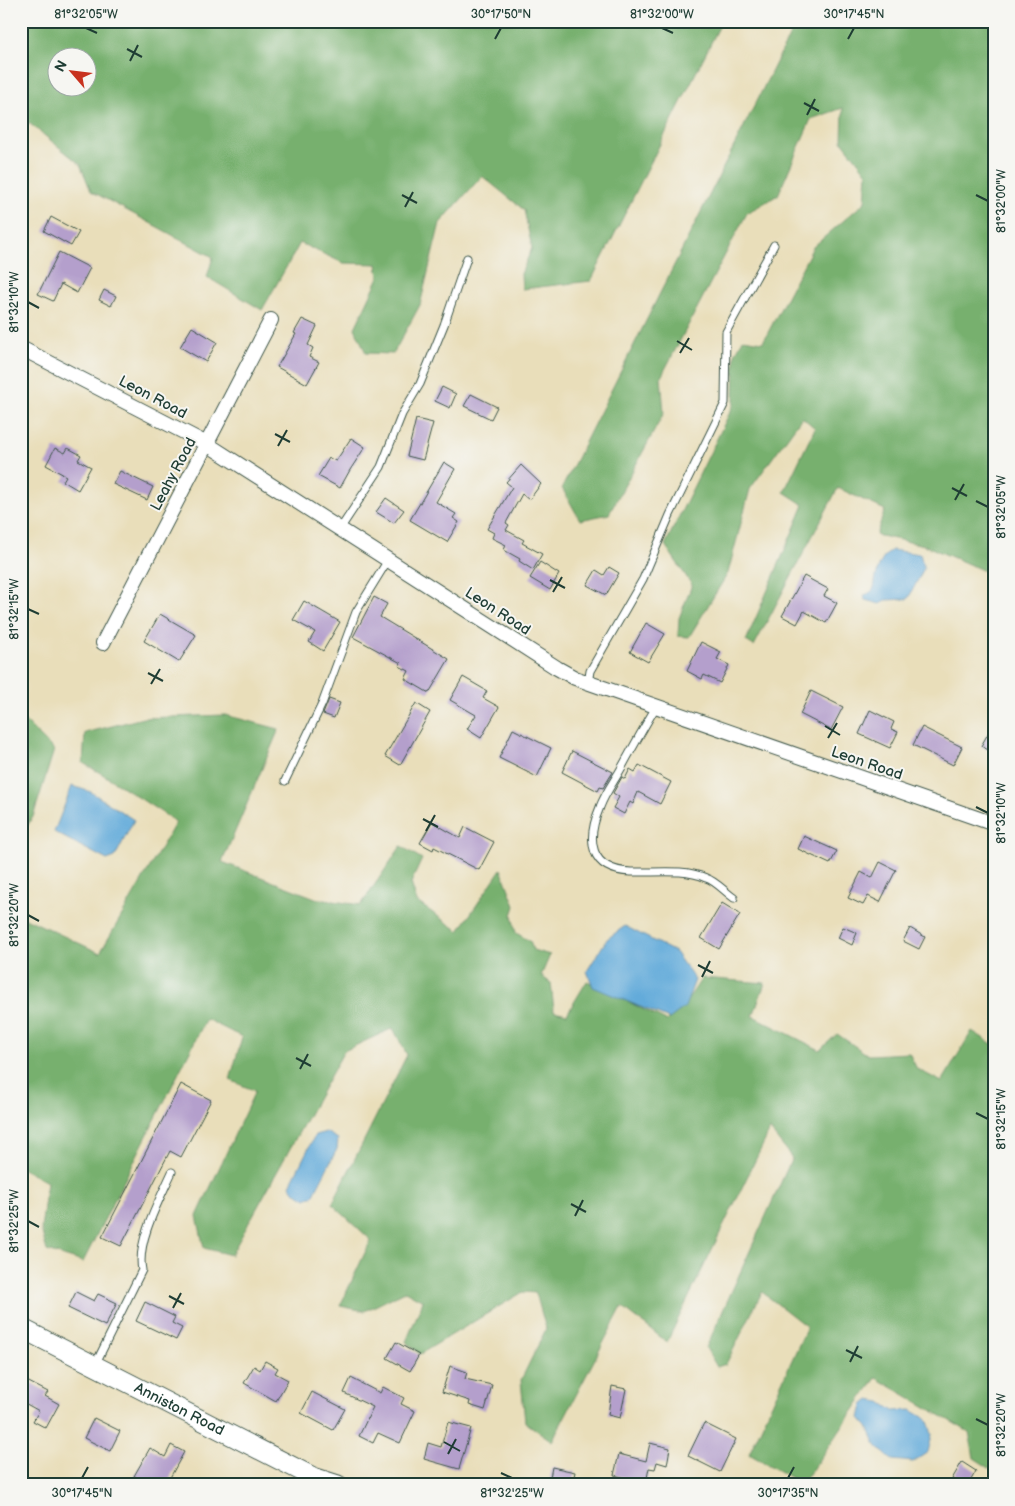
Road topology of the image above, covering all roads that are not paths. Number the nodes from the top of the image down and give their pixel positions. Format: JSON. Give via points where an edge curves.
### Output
{"nodes":[{"id":1,"x":774,"y":244,"type":"dead end"},
{"id":2,"x":467,"y":258,"type":"dead end"},
{"id":3,"x":271,"y":320,"type":"dead end"},
{"id":4,"x":21,"y":348,"type":"edge"},
{"id":5,"x":207,"y":444,"type":"junction"},
{"id":6,"x":340,"y":529,"type":"junction"},
{"id":7,"x":388,"y":560,"type":"junction"},
{"id":8,"x":103,"y":643,"type":"dead end"},
{"id":9,"x":588,"y":683,"type":"junction"},
{"id":10,"x":656,"y":707,"type":"junction"},
{"id":11,"x":285,"y":781,"type":"dead end"},
{"id":12,"x":994,"y":824,"type":"edge"},
{"id":13,"x":734,"y":898,"type":"dead end"},
{"id":14,"x":172,"y":1172,"type":"dead end"},
{"id":15,"x":21,"y":1328,"type":"edge"},
{"id":16,"x":94,"y":1366,"type":"junction"},
{"id":17,"x":338,"y":1485,"type":"edge"}],
"edges":[{"from":1,"to":9,"type":"lane","via":[[726,332],[725,404],[670,515],[643,579],[590,671]]},
{"from":2,"to":6,"type":"lane","via":[[420,384],[402,414],[381,467]]},
{"from":3,"to":5,"type":"street","name":"Leahy Road"},
{"from":4,"to":5,"type":"street","name":"Leon Road"},
{"from":5,"to":6,"type":"street","name":"Leon Road"},
{"from":5,"to":8,"type":"street","name":"Leahy Road"},
{"from":6,"to":7,"type":"street","name":"Leon Road"},
{"from":7,"to":9,"type":"street","name":"Leon Road","via":[[557,668]]},
{"from":7,"to":11,"type":"lane","via":[[356,612],[322,704]]},
{"from":9,"to":10,"type":"street","name":"Leon Road"},
{"from":10,"to":12,"type":"street","name":"Leon Road"},
{"from":10,"to":13,"type":"lane","via":[[600,807],[591,843],[595,855],[613,870],[696,874],[708,878]]},
{"from":14,"to":16,"type":"lane","via":[[145,1234],[140,1262],[142,1270]]},
{"from":15,"to":16,"type":"street","name":"Anniston Road"},
{"from":16,"to":17,"type":"street","name":"Anniston Road","via":[[313,1476]]}]}
